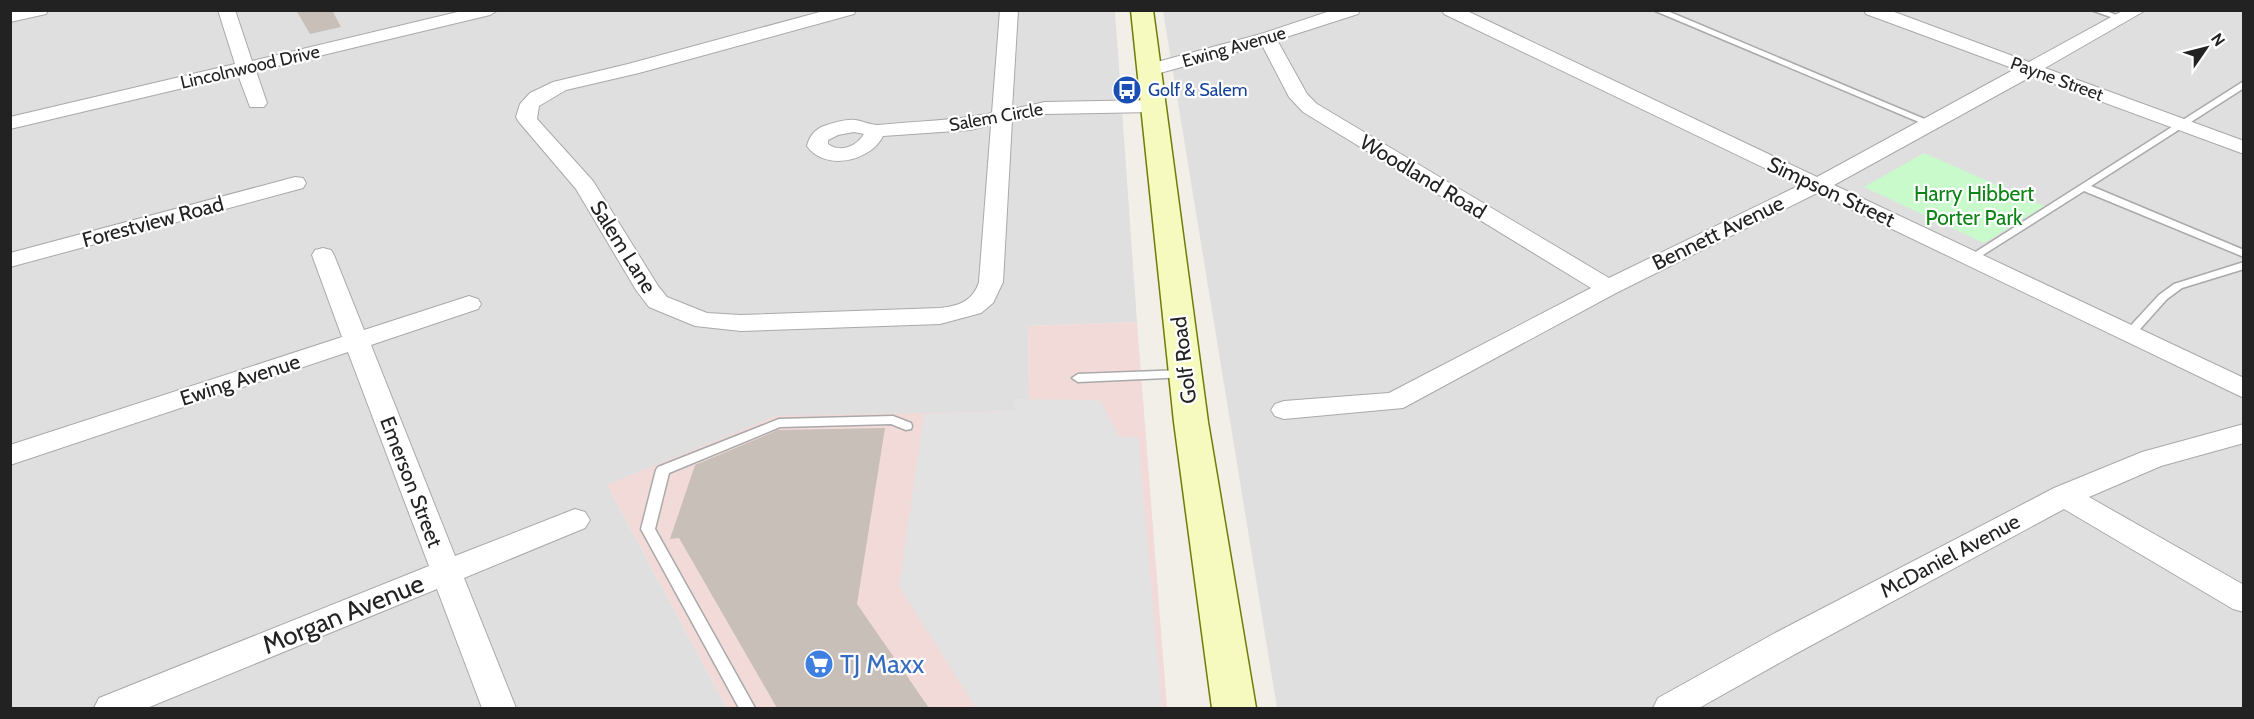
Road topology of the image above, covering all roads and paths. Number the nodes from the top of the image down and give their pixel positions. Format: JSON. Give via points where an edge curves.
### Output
{"nodes":[{"id":1,"x":40,"y":10,"type":"edge"},
{"id":2,"x":226,"y":10,"type":"edge"},
{"id":3,"x":490,"y":10,"type":"edge"},
{"id":4,"x":848,"y":10,"type":"edge"},
{"id":5,"x":1009,"y":10,"type":"edge"},
{"id":6,"x":1142,"y":10,"type":"edge"},
{"id":7,"x":1352,"y":10,"type":"edge"},
{"id":8,"x":1450,"y":10,"type":"edge"},
{"id":9,"x":1658,"y":10,"type":"edge"},
{"id":10,"x":1872,"y":10,"type":"edge"},
{"id":11,"x":2095,"y":10,"type":"edge"},
{"id":12,"x":2130,"y":15,"type":"edge"},
{"id":13,"x":10,"y":17,"type":"edge"},
{"id":14,"x":1267,"y":38,"type":"junction"},
{"id":15,"x":246,"y":68,"type":"junction"},
{"id":16,"x":2028,"y":69,"type":"junction"},
{"id":17,"x":1149,"y":70,"type":"junction"},
{"id":18,"x":2244,"y":84,"type":"edge"},
{"id":19,"x":257,"y":103,"type":"dead end"},
{"id":20,"x":1154,"y":106,"type":"junction"},
{"id":21,"x":1002,"y":118,"type":"junction"},
{"id":22,"x":10,"y":123,"type":"edge"},
{"id":23,"x":1929,"y":123,"type":"junction"},
{"id":24,"x":2182,"y":125,"type":"junction"},
{"id":25,"x":875,"y":131,"type":"dead end"},
{"id":26,"x":2244,"y":148,"type":"edge"},
{"id":27,"x":295,"y":183,"type":"dead end"},
{"id":28,"x":1816,"y":185,"type":"junction"},
{"id":29,"x":2085,"y":187,"type":"junction"},
{"id":30,"x":2244,"y":254,"type":"edge"},
{"id":31,"x":323,"y":255,"type":"dead end"},
{"id":32,"x":1971,"y":258,"type":"junction"},
{"id":33,"x":10,"y":260,"type":"edge"},
{"id":34,"x":2244,"y":265,"type":"edge"},
{"id":35,"x":1608,"y":288,"type":"junction"},
{"id":36,"x":469,"y":304,"type":"dead end"},
{"id":37,"x":2129,"y":334,"type":"junction"},
{"id":38,"x":356,"y":341,"type":"junction"},
{"id":39,"x":1185,"y":374,"type":"junction"},
{"id":40,"x":1078,"y":378,"type":"dead end"},
{"id":41,"x":2244,"y":389,"type":"edge"},
{"id":42,"x":1284,"y":410,"type":"dead end"},
{"id":43,"x":906,"y":426,"type":"dead end"},
{"id":44,"x":2244,"y":433,"type":"edge"},
{"id":45,"x":10,"y":455,"type":"edge"},
{"id":46,"x":2064,"y":496,"type":"junction"},
{"id":47,"x":575,"y":520,"type":"dead end"},
{"id":48,"x":446,"y":571,"type":"junction"},
{"id":49,"x":2244,"y":600,"type":"edge"},
{"id":50,"x":111,"y":708,"type":"edge"},
{"id":51,"x":500,"y":708,"type":"edge"},
{"id":52,"x":747,"y":708,"type":"edge"},
{"id":53,"x":1234,"y":708,"type":"edge"},
{"id":54,"x":1670,"y":708,"type":"edge"}],
"edges":[{"from":1,"to":13,"type":"street"},
{"from":2,"to":15,"type":"street"},
{"from":3,"to":15,"type":"street","name":"Lincolnwood Drive"},
{"from":4,"to":21,"type":"street","name":"Salem Lane","via":[[560,86],[530,104],[526,117],[529,122],[585,186],[658,302],[688,316],[720,322],[940,316],[967,311],[989,292]]},
{"from":5,"to":21,"type":"street","name":"Salem Lane"},
{"from":6,"to":17,"type":"main road","name":"Golf Road"},
{"from":7,"to":14,"type":"street","name":"Ewing Avenue"},
{"from":8,"to":28,"type":"street","name":"Simpson Street"},
{"from":9,"to":23,"type":"lane"},
{"from":10,"to":16,"type":"street","name":"Payne Street"},
{"from":11,"to":12,"type":"lane"},
{"from":12,"to":16,"type":"street","name":"Bennett Avenue"},
{"from":14,"to":17,"type":"street","name":"Ewing Avenue"},
{"from":14,"to":35,"type":"street","name":"Woodland Road","via":[[1299,97],[1310,108]]},
{"from":15,"to":19,"type":"street"},
{"from":15,"to":22,"type":"street","name":"Lincolnwood Drive"},
{"from":16,"to":23,"type":"street","name":"Bennett Avenue"},
{"from":16,"to":24,"type":"street","name":"Payne Street"},
{"from":17,"to":20,"type":"main road","name":"Golf Road"},
{"from":18,"to":24,"type":"lane"},
{"from":20,"to":21,"type":"street","name":"Salem Circle","via":[[1045,108]]},
{"from":20,"to":39,"type":"main road","name":"Golf Road"},
{"from":21,"to":25,"type":"street","name":"Salem Circle"},
{"from":23,"to":28,"type":"street","name":"Bennett Avenue"},
{"from":24,"to":26,"type":"street","name":"Payne Street"},
{"from":24,"to":29,"type":"lane"},
{"from":27,"to":33,"type":"street","name":"Forestview Road"},
{"from":28,"to":32,"type":"street","name":"Simpson Street"},
{"from":28,"to":35,"type":"street","name":"Bennett Avenue"},
{"from":29,"to":30,"type":"lane"},
{"from":29,"to":32,"type":"lane"},
{"from":31,"to":38,"type":"street","name":"Emerson Street"},
{"from":32,"to":37,"type":"street","name":"Simpson Street"},
{"from":34,"to":37,"type":"lane","via":[[2178,286]]},
{"from":35,"to":42,"type":"street","name":"Bennett Avenue","via":[[1394,402]]},
{"from":36,"to":38,"type":"street","name":"Ewing Avenue"},
{"from":37,"to":41,"type":"street","name":"Simpson Street"},
{"from":38,"to":45,"type":"street","name":"Ewing Avenue"},
{"from":38,"to":48,"type":"street","name":"Emerson Street"},
{"from":39,"to":40,"type":"lane"},
{"from":39,"to":53,"type":"main road","name":"Golf Road"},
{"from":43,"to":52,"type":"lane","via":[[893,420],[779,423],[663,470],[648,529]]},
{"from":44,"to":46,"type":"street","name":"McDaniel Avenue","via":[[2152,459]]},
{"from":46,"to":49,"type":"street"},
{"from":46,"to":54,"type":"street","name":"McDaniel Avenue"},
{"from":47,"to":48,"type":"street","name":"Morgan Avenue"},
{"from":48,"to":50,"type":"street","name":"Morgan Avenue"},
{"from":48,"to":51,"type":"street","name":"Emerson Street"}]}
